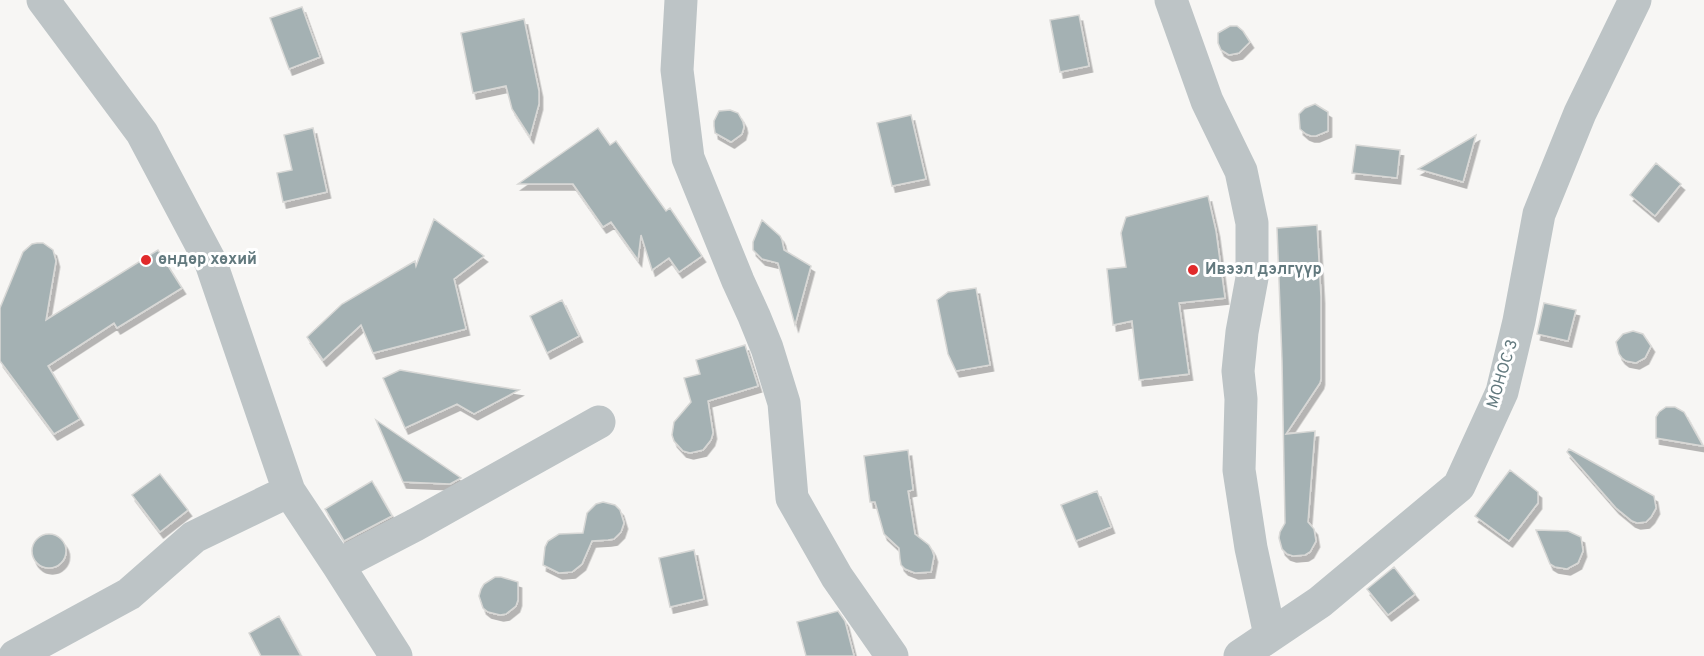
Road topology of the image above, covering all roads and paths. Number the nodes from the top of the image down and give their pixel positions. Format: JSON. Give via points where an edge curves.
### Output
{"nodes":[{"id":1,"x":43,"y":0,"type":"edge"},
{"id":2,"x":681,"y":0,"type":"edge"},
{"id":3,"x":1171,"y":0,"type":"edge"},
{"id":4,"x":1635,"y":0,"type":"edge"},
{"id":5,"x":599,"y":422,"type":"dead end"},
{"id":6,"x":289,"y":491,"type":"junction"},
{"id":7,"x":338,"y":565,"type":"junction"},
{"id":8,"x":1270,"y":635,"type":"junction"},
{"id":9,"x":15,"y":656,"type":"edge"},
{"id":10,"x":396,"y":656,"type":"edge"},
{"id":11,"x":892,"y":656,"type":"edge"},
{"id":12,"x":1240,"y":656,"type":"edge"}],
"edges":[{"from":1,"to":6,"type":"street","via":[[142,134],[211,263]]},
{"from":2,"to":11,"type":"street","via":[[677,70],[687,158],[758,326],[784,403],[792,498],[837,577]]},
{"from":3,"to":8,"type":"street","via":[[1207,100],[1241,171],[1252,223],[1252,278],[1238,371],[1239,470]]},
{"from":4,"to":8,"type":"street","name":"МОНОС 3","via":[[1580,113],[1539,214],[1502,392],[1459,486],[1320,602]]},
{"from":5,"to":7,"type":"street"},
{"from":6,"to":7,"type":"street"},
{"from":6,"to":9,"type":"street","via":[[194,537],[129,594]]},
{"from":7,"to":10,"type":"street"},
{"from":8,"to":12,"type":"street","name":"МОНОС 3"}]}
